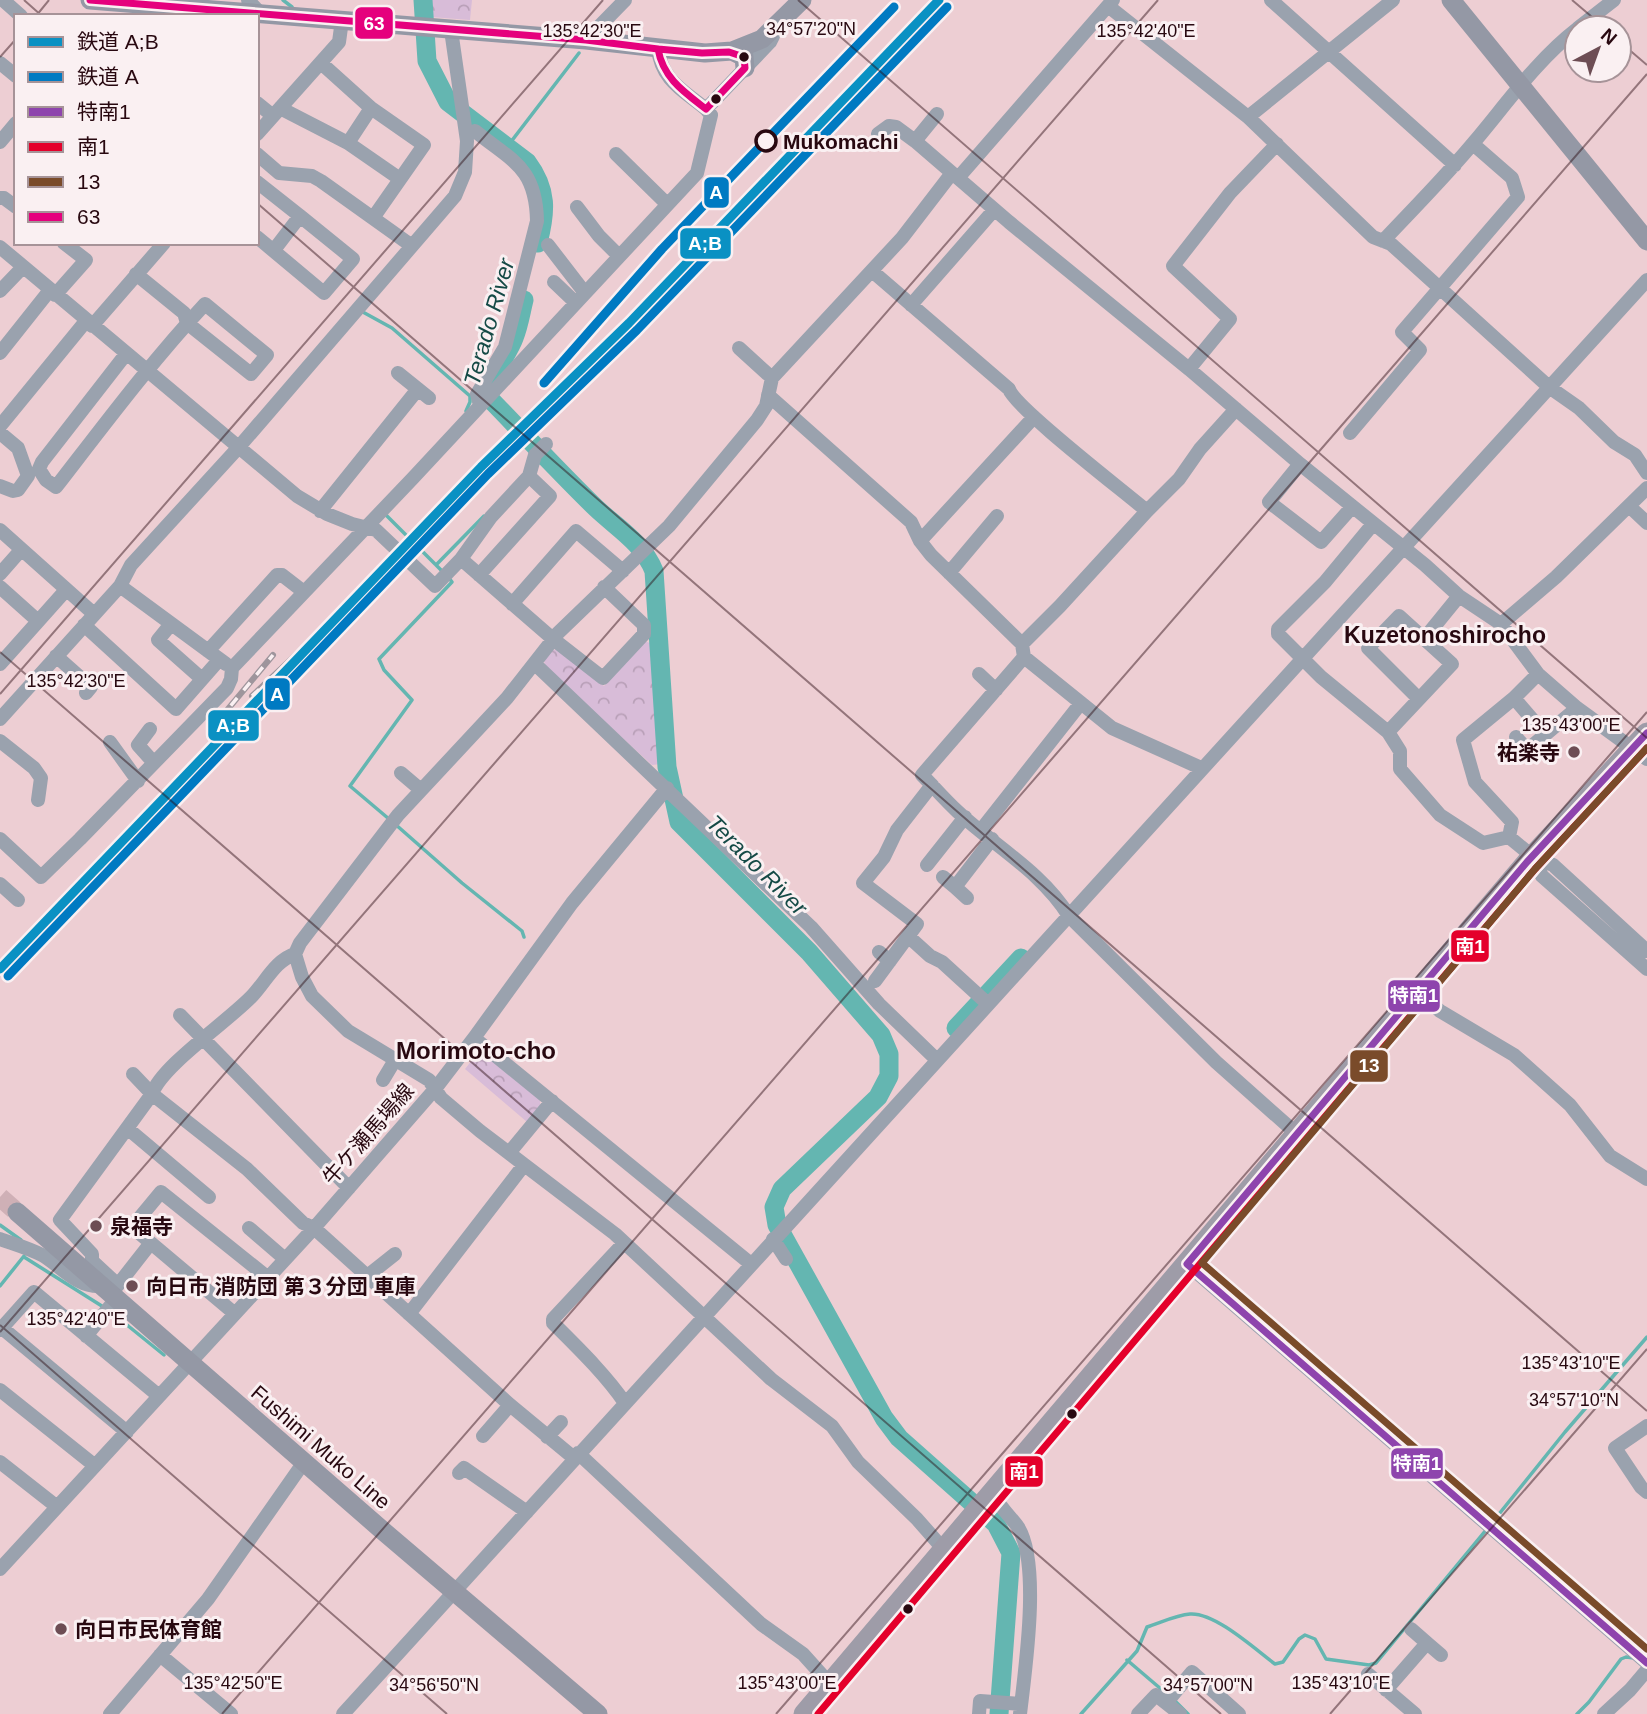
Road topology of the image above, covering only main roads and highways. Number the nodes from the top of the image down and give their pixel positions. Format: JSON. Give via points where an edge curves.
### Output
{"nodes":[{"id":1,"x":90,"y":0,"type":"edge"},
{"id":2,"x":802,"y":0,"type":"edge"},
{"id":3,"x":1451,"y":0,"type":"edge"},
{"id":4,"x":125,"y":6,"type":"edge"},
{"id":5,"x":254,"y":6,"type":"edge"},
{"id":6,"x":732,"y":51,"type":"junction"},
{"id":7,"x":745,"y":68,"type":"road end"},
{"id":8,"x":1647,"y":241,"type":"edge"},
{"id":9,"x":1642,"y":747,"type":"edge"},
{"id":10,"x":17,"y":1212,"type":"tunnel mouth"},
{"id":11,"x":598,"y":1714,"type":"edge"},
{"id":12,"x":804,"y":1714,"type":"edge"}],
"edges":[{"from":1,"to":4,"type":"main road"},
{"from":2,"to":6,"type":"main road","via":[[762,39]]},
{"from":3,"to":8,"type":"main road"},
{"from":4,"to":5,"type":"main road"},
{"from":5,"to":6,"type":"main road","via":[[342,20],[705,53]]},
{"from":6,"to":7,"type":"main road","via":[[744,57]]},
{"from":9,"to":12,"type":"highway","via":[[1532,856],[987,1507]]},
{"from":10,"to":11,"type":"main road","name":"Fushimi Muko Line"}]}
